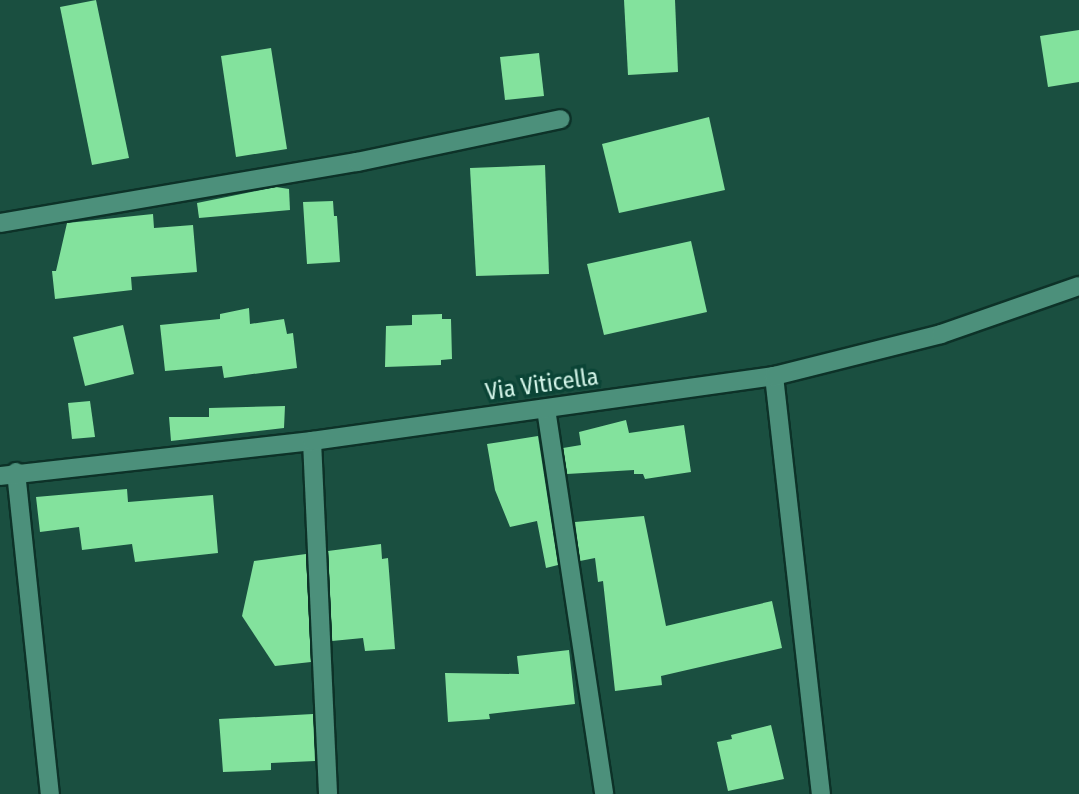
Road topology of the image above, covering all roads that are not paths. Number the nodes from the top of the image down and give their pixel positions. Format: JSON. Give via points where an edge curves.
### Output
{"nodes":[{"id":1,"x":561,"y":118,"type":"dead end"},
{"id":2,"x":0,"y":223,"type":"edge"},
{"id":3,"x":1079,"y":286,"type":"edge"},
{"id":4,"x":774,"y":376,"type":"junction"},
{"id":5,"x":546,"y":410,"type":"junction"},
{"id":6,"x":312,"y":441,"type":"junction"},
{"id":7,"x":8,"y":474,"type":"edge"},
{"id":8,"x":50,"y":794,"type":"edge"},
{"id":9,"x":328,"y":794,"type":"edge"},
{"id":10,"x":604,"y":794,"type":"edge"},
{"id":11,"x":821,"y":794,"type":"edge"}],
"edges":[{"from":1,"to":2,"type":"street","via":[[357,162]]},
{"from":3,"to":4,"type":"street","name":"Via Viticella","via":[[942,334]]},
{"from":4,"to":5,"type":"street","name":"Via Viticella"},
{"from":4,"to":11,"type":"street"},
{"from":5,"to":6,"type":"street","name":"Via Viticella"},
{"from":5,"to":10,"type":"street"},
{"from":6,"to":7,"type":"street","name":"Via Viticella"},
{"from":6,"to":9,"type":"street"},
{"from":7,"to":8,"type":"street"}]}
